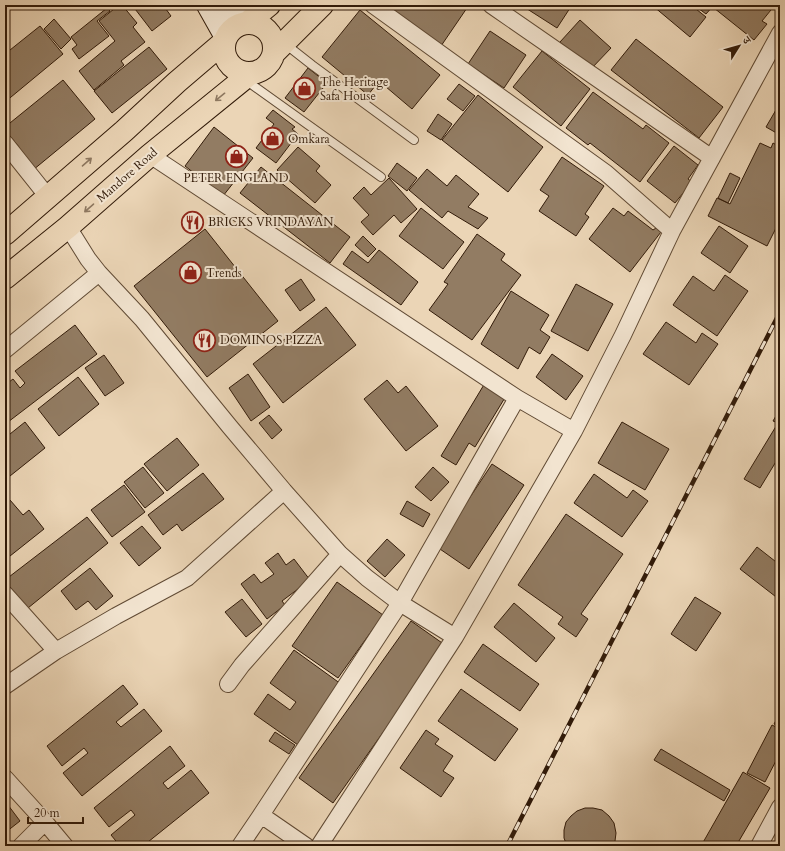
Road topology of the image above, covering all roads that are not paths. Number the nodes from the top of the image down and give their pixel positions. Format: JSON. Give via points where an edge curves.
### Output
{"nodes":[{"id":1,"x":208,"y":5,"type":"edge"},
{"id":2,"x":231,"y":5,"type":"edge"},
{"id":3,"x":269,"y":5,"type":"edge"},
{"id":4,"x":322,"y":5,"type":"edge"},
{"id":5,"x":373,"y":5,"type":"edge"},
{"id":6,"x":491,"y":5,"type":"edge"},
{"id":7,"x":245,"y":23,"type":"junction"},
{"id":8,"x":780,"y":33,"type":"edge"},
{"id":9,"x":226,"y":39,"type":"junction"},
{"id":10,"x":279,"y":48,"type":"junction"},
{"id":11,"x":247,"y":76,"type":"junction"},
{"id":12,"x":414,"y":140,"type":"dead end"},
{"id":13,"x":5,"y":144,"type":"edge"},
{"id":14,"x":150,"y":155,"type":"junction"},
{"id":15,"x":712,"y":158,"type":"junction"},
{"id":16,"x":381,"y":177,"type":"dead end"},
{"id":17,"x":48,"y":197,"type":"junction"},
{"id":18,"x":68,"y":227,"type":"junction"},
{"id":19,"x":672,"y":231,"type":"junction"},
{"id":20,"x":5,"y":234,"type":"edge"},
{"id":21,"x":99,"y":273,"type":"junction"},
{"id":22,"x":5,"y":278,"type":"edge"},
{"id":23,"x":5,"y":350,"type":"edge"},
{"id":24,"x":517,"y":398,"type":"junction"},
{"id":25,"x":574,"y":432,"type":"junction"},
{"id":26,"x":284,"y":491,"type":"junction"},
{"id":27,"x":340,"y":554,"type":"junction"},
{"id":28,"x":5,"y":594,"type":"edge"},
{"id":29,"x":400,"y":603,"type":"junction"},
{"id":30,"x":455,"y":637,"type":"junction"},
{"id":31,"x":56,"y":651,"type":"junction"},
{"id":32,"x":228,"y":684,"type":"dead end"},
{"id":33,"x":5,"y":686,"type":"edge"},
{"id":34,"x":5,"y":778,"type":"edge"},
{"id":35,"x":780,"y":807,"type":"edge"},
{"id":36,"x":261,"y":816,"type":"junction"},
{"id":37,"x":45,"y":822,"type":"junction"},
{"id":38,"x":21,"y":846,"type":"edge"},
{"id":39,"x":65,"y":846,"type":"edge"},
{"id":40,"x":240,"y":846,"type":"edge"},
{"id":41,"x":306,"y":846,"type":"edge"},
{"id":42,"x":319,"y":846,"type":"edge"},
{"id":43,"x":758,"y":846,"type":"edge"}],
"edges":[{"from":1,"to":9,"type":"main road"},
{"from":2,"to":7,"type":"main road"},
{"from":3,"to":7,"type":"highway"},
{"from":4,"to":10,"type":"highway"},
{"from":5,"to":19,"type":"street","via":[[606,174]]},
{"from":6,"to":15,"type":"street"},
{"from":7,"to":9,"type":"highway","via":[[229,32]]},
{"from":7,"to":10,"type":"highway","via":[[266,28],[274,46]]},
{"from":8,"to":15,"type":"street"},
{"from":9,"to":11,"type":"highway","via":[[224,52],[230,64]]},
{"from":17,"to":9,"type":"highway","one_way":true},
{"from":10,"to":11,"type":"highway","via":[[263,69]]},
{"from":10,"to":12,"type":"lane","via":[[312,65]]},
{"from":11,"to":14,"type":"highway","name":"Mandore Road","one_way":true},
{"from":11,"to":16,"type":"lane"},
{"from":13,"to":17,"type":"street"},
{"from":14,"to":18,"type":"highway","name":"Mandore Road","one_way":true},
{"from":14,"to":24,"type":"street"},
{"from":15,"to":19,"type":"street"},
{"from":17,"to":20,"type":"highway"},
{"from":18,"to":21,"type":"street"},
{"from":18,"to":22,"type":"highway","name":"Mandore Road"},
{"from":19,"to":25,"type":"street"},
{"from":21,"to":23,"type":"street"},
{"from":21,"to":26,"type":"street","via":[[142,319]]},
{"from":24,"to":25,"type":"street"},
{"from":24,"to":29,"type":"street"},
{"from":25,"to":30,"type":"street"},
{"from":26,"to":27,"type":"street"},
{"from":26,"to":31,"type":"street","via":[[187,578]]},
{"from":27,"to":29,"type":"street"},
{"from":27,"to":32,"type":"street"},
{"from":28,"to":31,"type":"street"},
{"from":29,"to":30,"type":"street"},
{"from":29,"to":36,"type":"street"},
{"from":30,"to":42,"type":"street"},
{"from":31,"to":33,"type":"street"},
{"from":34,"to":37,"type":"street"},
{"from":35,"to":43,"type":"street"},
{"from":36,"to":40,"type":"street"},
{"from":36,"to":41,"type":"street"},
{"from":37,"to":38,"type":"street"},
{"from":37,"to":39,"type":"street"}]}
